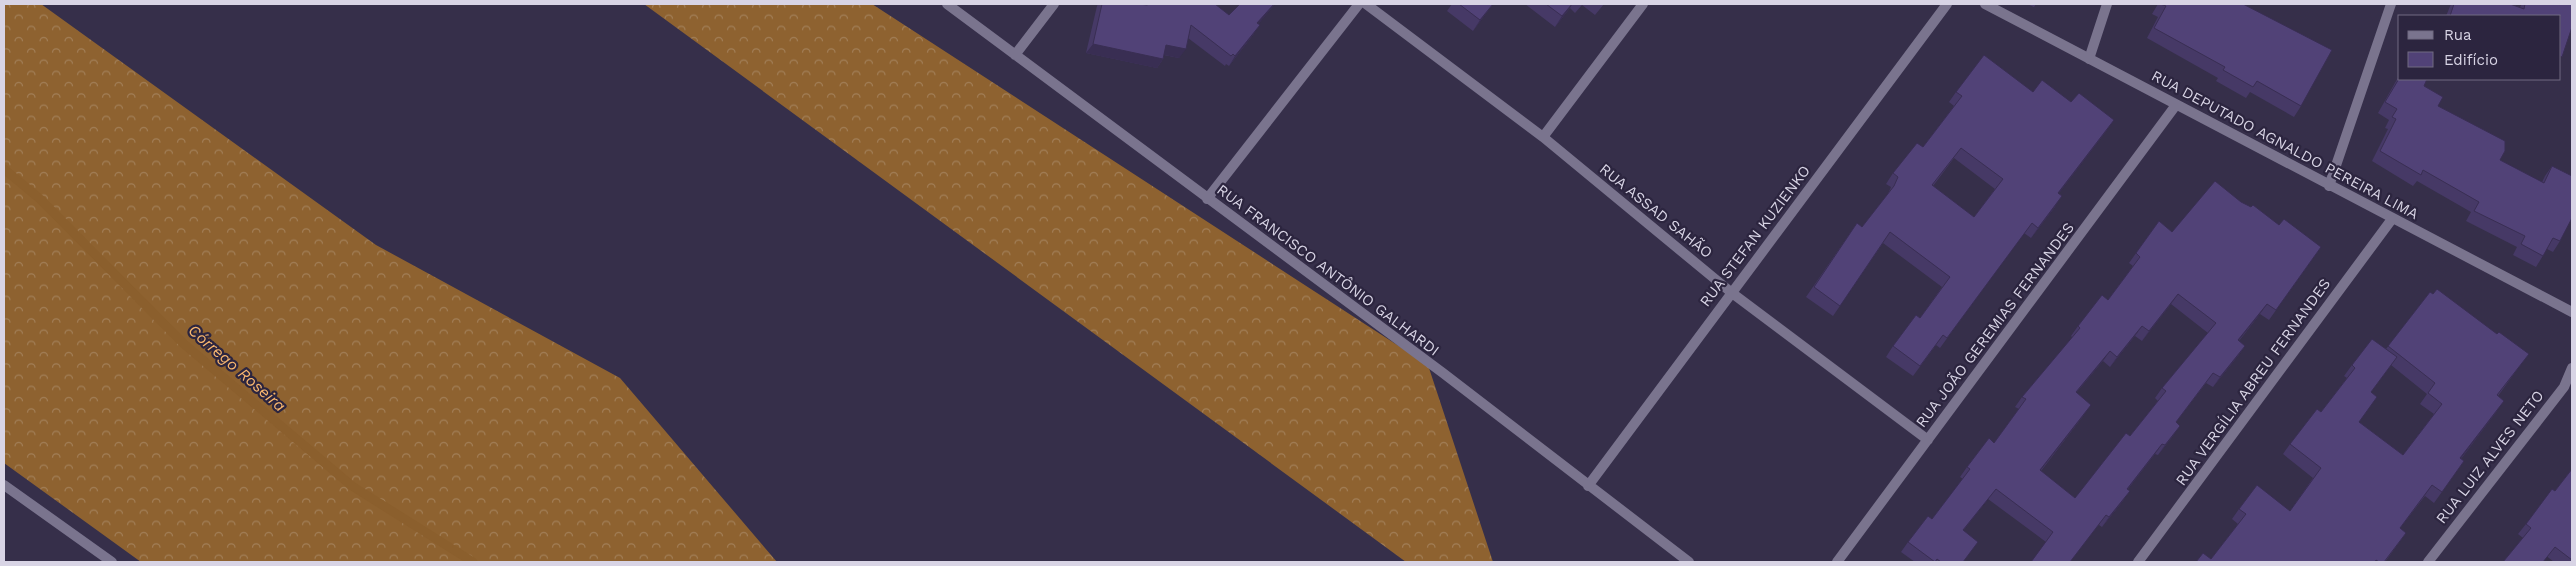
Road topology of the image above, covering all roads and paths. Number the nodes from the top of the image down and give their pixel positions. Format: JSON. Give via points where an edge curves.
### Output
{"nodes":[{"id":1,"x":947,"y":4,"type":"edge"},
{"id":2,"x":1054,"y":4,"type":"edge"},
{"id":3,"x":1359,"y":4,"type":"edge"},
{"id":4,"x":1366,"y":4,"type":"edge"},
{"id":5,"x":1643,"y":4,"type":"edge"},
{"id":6,"x":1947,"y":4,"type":"edge"},
{"id":7,"x":1985,"y":4,"type":"edge"},
{"id":8,"x":2107,"y":4,"type":"edge"},
{"id":9,"x":2391,"y":4,"type":"edge"},
{"id":10,"x":1015,"y":55,"type":"junction"},
{"id":11,"x":2089,"y":58,"type":"junction"},
{"id":12,"x":2176,"y":105,"type":"junction"},
{"id":13,"x":1543,"y":137,"type":"junction"},
{"id":14,"x":2329,"y":186,"type":"junction"},
{"id":15,"x":1207,"y":199,"type":"junction"},
{"id":16,"x":2392,"y":219,"type":"junction"},
{"id":17,"x":1732,"y":292,"type":"junction"},
{"id":18,"x":2572,"y":312,"type":"edge"},
{"id":19,"x":2572,"y":368,"type":"edge"},
{"id":20,"x":1928,"y":440,"type":"junction"},
{"id":21,"x":4,"y":485,"type":"edge"},
{"id":22,"x":1588,"y":486,"type":"junction"},
{"id":23,"x":112,"y":562,"type":"edge"},
{"id":24,"x":1689,"y":562,"type":"edge"},
{"id":25,"x":1838,"y":562,"type":"edge"},
{"id":26,"x":2138,"y":562,"type":"edge"},
{"id":27,"x":2428,"y":562,"type":"edge"}],
"edges":[{"from":1,"to":10,"type":"street","name":"RUA FRANCISCO ANTÔNIO GALHARDI"},
{"from":2,"to":10,"type":"street"},
{"from":3,"to":15,"type":"street"},
{"from":4,"to":13,"type":"street","name":"RUA ASSAD SAHÃO"},
{"from":5,"to":13,"type":"street"},
{"from":6,"to":17,"type":"street","name":"RUA STEFAN KUZIENKO"},
{"from":7,"to":11,"type":"street","name":"RUA DEPUTADO AGNALDO PEREIRA LIMA"},
{"from":8,"to":11,"type":"street"},
{"from":9,"to":14,"type":"street"},
{"from":10,"to":15,"type":"street","name":"RUA FRANCISCO ANTÔNIO GALHARDI"},
{"from":11,"to":12,"type":"street","name":"RUA DEPUTADO AGNALDO PEREIRA LIMA"},
{"from":12,"to":14,"type":"street","name":"RUA DEPUTADO AGNALDO PEREIRA LIMA"},
{"from":12,"to":20,"type":"street","name":"RUA JOÃO GEREMIAS FERNANDES"},
{"from":13,"to":17,"type":"street","name":"RUA ASSAD SAHÃO"},
{"from":14,"to":16,"type":"street","name":"RUA DEPUTADO AGNALDO PEREIRA LIMA"},
{"from":15,"to":22,"type":"street","name":"RUA FRANCISCO ANTÔNIO GALHARDI","via":[[1443,373]]},
{"from":16,"to":18,"type":"street","name":"RUA DEPUTADO AGNALDO PEREIRA LIMA"},
{"from":16,"to":26,"type":"street","name":"RUA VERGÍLIA ABREU FERNANDES"},
{"from":17,"to":20,"type":"street","name":"RUA ASSAD SAHÃO"},
{"from":17,"to":22,"type":"street","name":"RUA STEFAN KUZIENKO"},
{"from":19,"to":27,"type":"street","name":"RUA LUIZ ALVES NETO","via":[[2564,388]]},
{"from":20,"to":25,"type":"street","name":"RUA JOÃO GEREMIAS FERNANDES"},
{"from":21,"to":23,"type":"street"},
{"from":22,"to":24,"type":"street","name":"RUA FRANCISCO ANTÔNIO GALHARDI"}]}
